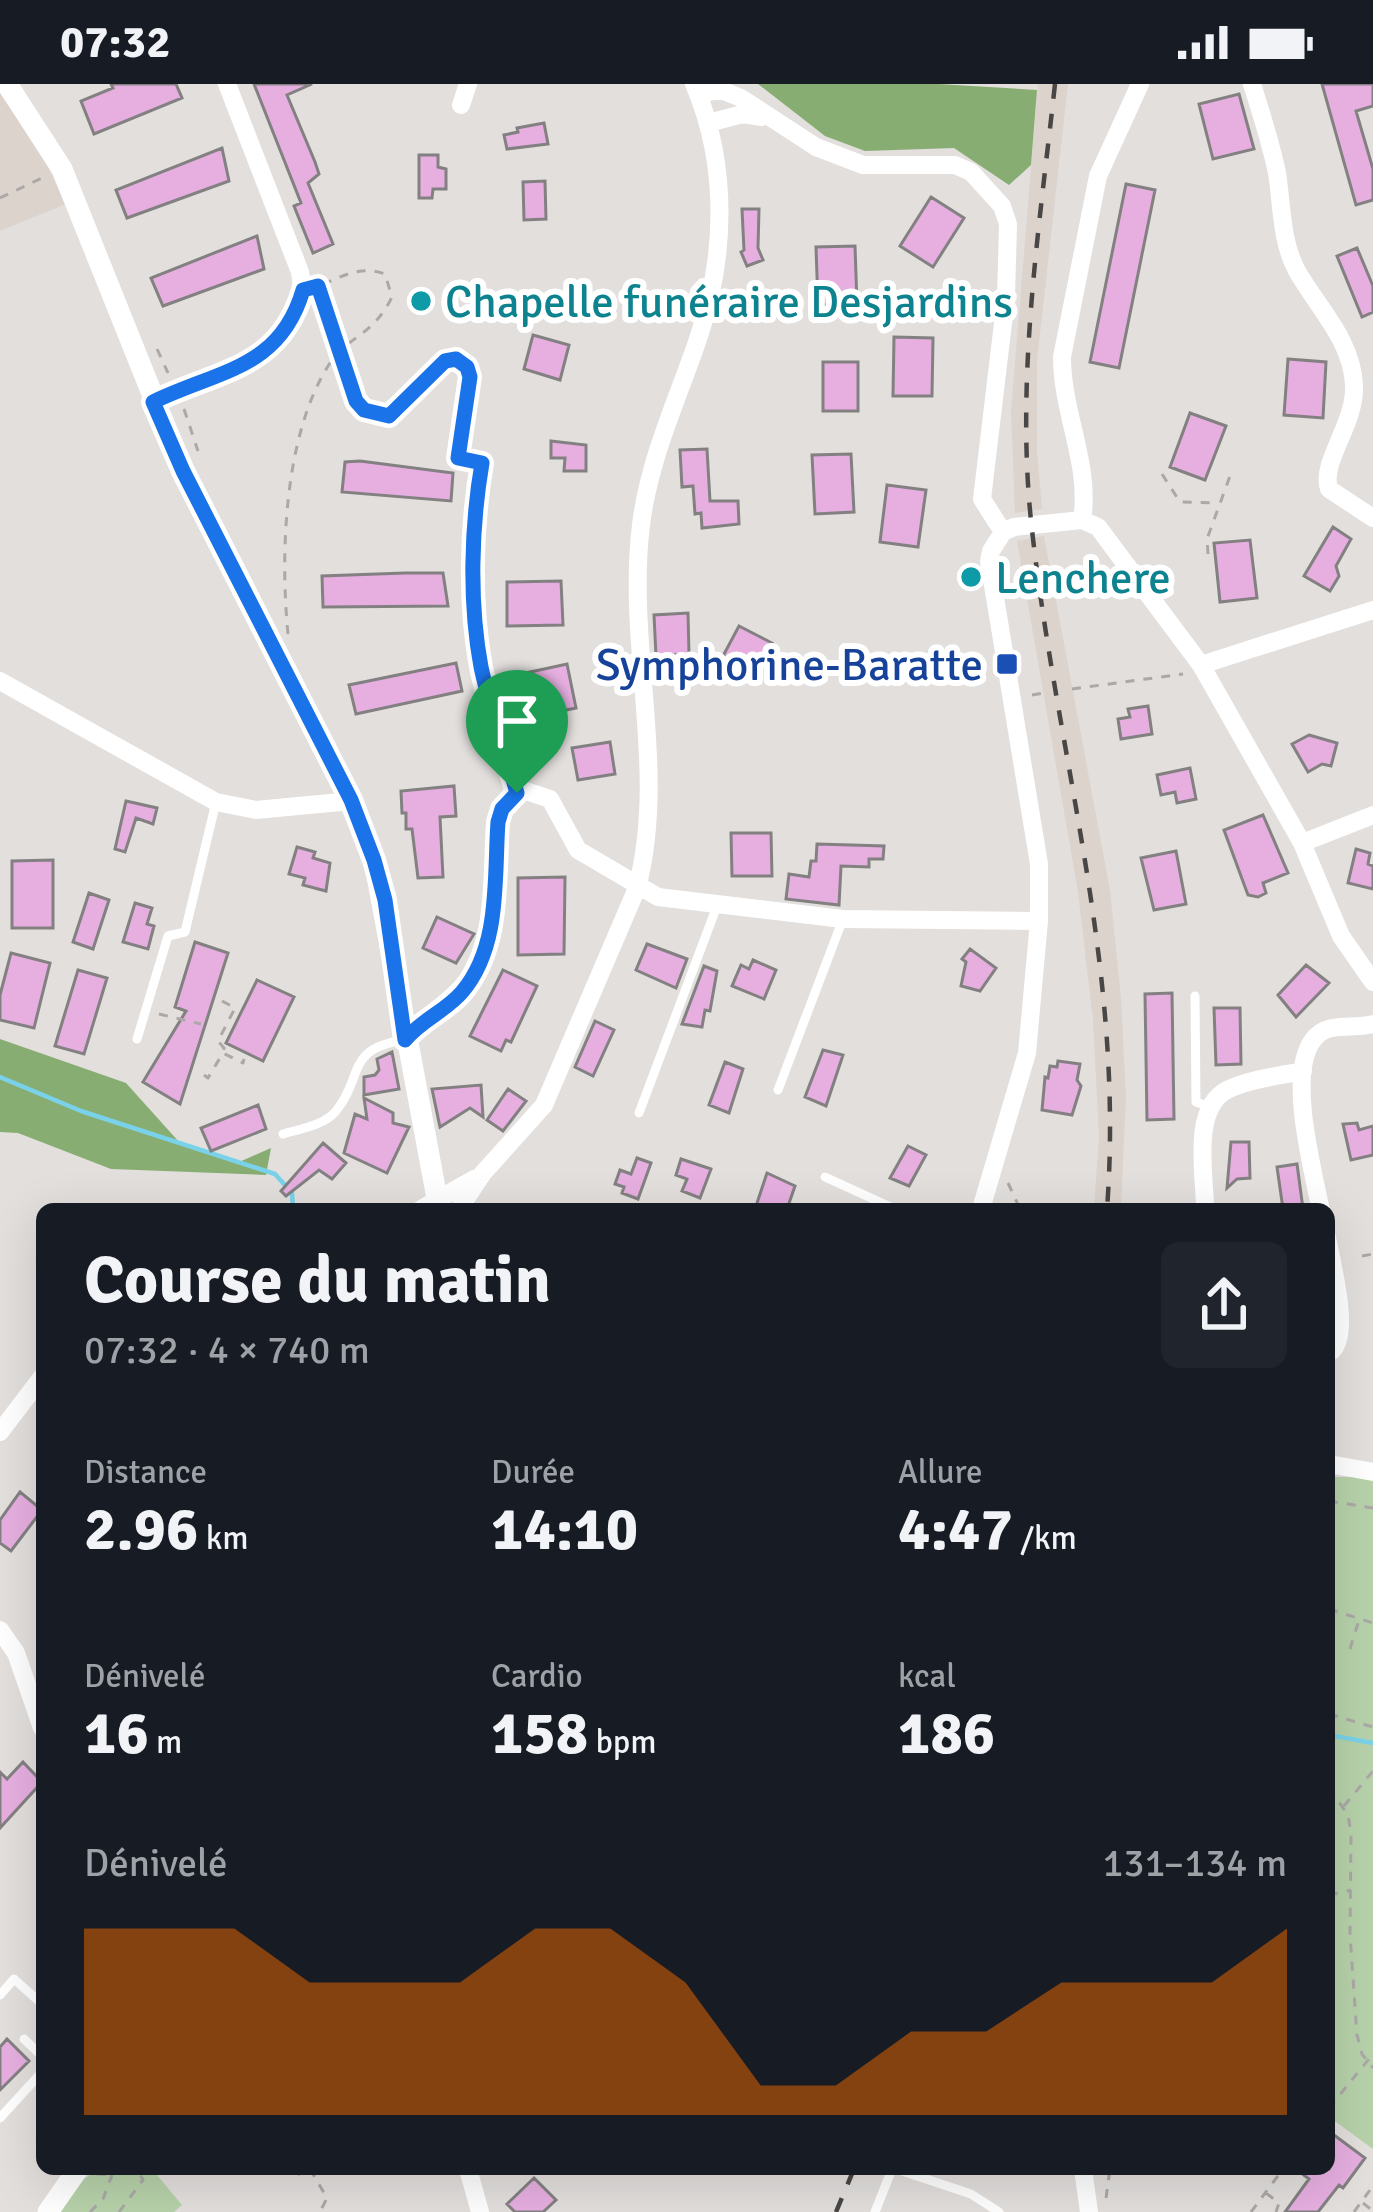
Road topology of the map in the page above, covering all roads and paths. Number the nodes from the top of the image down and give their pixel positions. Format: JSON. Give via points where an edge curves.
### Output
{"nodes":[{"id":1,"x":7,"y":84,"type":"edge"},
{"id":2,"x":227,"y":84,"type":"edge"},
{"id":3,"x":468,"y":84,"type":"edge"},
{"id":4,"x":1140,"y":84,"type":"edge"},
{"id":5,"x":1252,"y":84,"type":"edge"},
{"id":6,"x":696,"y":89,"type":"edge"},
{"id":7,"x":461,"y":105,"type":"dead end"},
{"id":8,"x":767,"y":118,"type":"junction"},
{"id":9,"x":708,"y":123,"type":"junction"},
{"id":10,"x":62,"y":169,"type":"junction"},
{"id":11,"x":0,"y":198,"type":"edge"},
{"id":12,"x":311,"y":288,"type":"junction"},
{"id":13,"x":881,"y":302,"type":"dead end"},
{"id":14,"x":1005,"y":304,"type":"junction"},
{"id":15,"x":340,"y":352,"type":"junction"},
{"id":16,"x":153,"y":402,"type":"junction"},
{"id":17,"x":482,"y":463,"type":"joint"},
{"id":18,"x":1162,"y":474,"type":"dead end"},
{"id":19,"x":1230,"y":476,"type":"dead end"},
{"id":20,"x":1220,"y":503,"type":"junction"},
{"id":21,"x":1373,"y":518,"type":"edge"},
{"id":22,"x":1082,"y":520,"type":"junction"},
{"id":23,"x":1003,"y":532,"type":"junction"},
{"id":24,"x":1208,"y":554,"type":"dead end"},
{"id":25,"x":1373,"y":610,"type":"edge"},
{"id":26,"x":290,"y":648,"type":"dead end"},
{"id":27,"x":1201,"y":665,"type":"junction"},
{"id":28,"x":4,"y":685,"type":"edge"},
{"id":29,"x":1072,"y":689,"type":"dead end"},
{"id":30,"x":517,"y":793,"type":"junction"},
{"id":31,"x":351,"y":800,"type":"junction"},
{"id":32,"x":216,"y":802,"type":"junction"},
{"id":33,"x":1373,"y":814,"type":"edge"},
{"id":34,"x":1302,"y":843,"type":"junction"},
{"id":35,"x":637,"y":888,"type":"junction"},
{"id":36,"x":717,"y":906,"type":"junction"},
{"id":37,"x":843,"y":919,"type":"junction"},
{"id":38,"x":1039,"y":920,"type":"junction"},
{"id":39,"x":1373,"y":982,"type":"edge"},
{"id":40,"x":1195,"y":996,"type":"dead end"},
{"id":41,"x":222,"y":1001,"type":"dead end"},
{"id":42,"x":146,"y":1010,"type":"junction"},
{"id":43,"x":201,"y":1024,"type":"dead end"},
{"id":44,"x":1373,"y":1024,"type":"edge"},
{"id":45,"x":136,"y":1040,"type":"dead end"},
{"id":46,"x":405,"y":1040,"type":"junction"},
{"id":47,"x":223,"y":1053,"type":"junction"},
{"id":48,"x":244,"y":1059,"type":"dead end"},
{"id":49,"x":1303,"y":1070,"type":"junction"},
{"id":50,"x":204,"y":1075,"type":"dead end"},
{"id":51,"x":778,"y":1090,"type":"dead end"},
{"id":52,"x":1210,"y":1107,"type":"junction"},
{"id":53,"x":639,"y":1113,"type":"dead end"},
{"id":54,"x":283,"y":1134,"type":"dead end"},
{"id":55,"x":993,"y":1170,"type":"junction"},
{"id":56,"x":484,"y":1173,"type":"junction"},
{"id":57,"x":825,"y":1177,"type":"dead end"},
{"id":58,"x":1335,"y":1177,"type":"dead end"},
{"id":59,"x":430,"y":1203,"type":"edge"},
{"id":60,"x":435,"y":1203,"type":"edge"},
{"id":61,"x":463,"y":1203,"type":"edge"},
{"id":62,"x":883,"y":1203,"type":"edge"},
{"id":63,"x":983,"y":1203,"type":"edge"},
{"id":64,"x":1017,"y":1203,"type":"edge"},
{"id":65,"x":1205,"y":1203,"type":"edge"},
{"id":66,"x":1373,"y":1254,"type":"edge"},
{"id":67,"x":1361,"y":1256,"type":"dead end"},
{"id":68,"x":1358,"y":1337,"type":"dead end"},
{"id":69,"x":1335,"y":1351,"type":"edge"},
{"id":70,"x":36,"y":1385,"type":"edge"},
{"id":71,"x":0,"y":1432,"type":"edge"},
{"id":72,"x":1373,"y":1454,"type":"edge"},
{"id":73,"x":1336,"y":1464,"type":"edge"},
{"id":74,"x":1373,"y":1472,"type":"edge"},
{"id":75,"x":1335,"y":1502,"type":"edge"},
{"id":76,"x":1373,"y":1508,"type":"edge"},
{"id":77,"x":1335,"y":1611,"type":"edge"},
{"id":78,"x":1359,"y":1618,"type":"junction"},
{"id":79,"x":1373,"y":1623,"type":"edge"},
{"id":80,"x":0,"y":1630,"type":"edge"},
{"id":81,"x":1351,"y":1649,"type":"dead end"},
{"id":82,"x":36,"y":1711,"type":"edge"},
{"id":83,"x":1335,"y":1716,"type":"edge"},
{"id":84,"x":1373,"y":1727,"type":"edge"},
{"id":85,"x":1373,"y":1771,"type":"edge"},
{"id":86,"x":1335,"y":1797,"type":"edge"},
{"id":87,"x":1343,"y":1808,"type":"junction"},
{"id":88,"x":1352,"y":1890,"type":"junction"},
{"id":89,"x":1335,"y":1893,"type":"edge"},
{"id":90,"x":0,"y":1995,"type":"edge"},
{"id":91,"x":36,"y":1998,"type":"edge"},
{"id":92,"x":25,"y":2039,"type":"dead end"},
{"id":93,"x":36,"y":2050,"type":"edge"},
{"id":94,"x":1373,"y":2054,"type":"edge"},
{"id":95,"x":1366,"y":2062,"type":"junction"},
{"id":96,"x":1373,"y":2068,"type":"edge"},
{"id":97,"x":36,"y":2079,"type":"edge"},
{"id":98,"x":1335,"y":2100,"type":"edge"},
{"id":99,"x":0,"y":2118,"type":"edge"},
{"id":100,"x":74,"y":2175,"type":"edge"},
{"id":101,"x":112,"y":2175,"type":"dead end"},
{"id":102,"x":140,"y":2175,"type":"edge"},
{"id":103,"x":311,"y":2175,"type":"edge"},
{"id":104,"x":470,"y":2175,"type":"edge"},
{"id":105,"x":891,"y":2175,"type":"edge"},
{"id":106,"x":912,"y":2175,"type":"edge"},
{"id":107,"x":1084,"y":2175,"type":"edge"},
{"id":108,"x":1110,"y":2175,"type":"edge"},
{"id":109,"x":1278,"y":2175,"type":"edge"},
{"id":110,"x":1373,"y":2186,"type":"edge"},
{"id":111,"x":1265,"y":2193,"type":"junction"},
{"id":112,"x":1361,"y":2202,"type":"junction"},
{"id":113,"x":1373,"y":2210,"type":"edge"},
{"id":114,"x":48,"y":2212,"type":"edge"},
{"id":115,"x":90,"y":2212,"type":"edge"},
{"id":116,"x":119,"y":2212,"type":"edge"},
{"id":117,"x":320,"y":2212,"type":"edge"},
{"id":118,"x":480,"y":2212,"type":"edge"},
{"id":119,"x":875,"y":2212,"type":"edge"},
{"id":120,"x":1000,"y":2212,"type":"edge"},
{"id":121,"x":1088,"y":2212,"type":"edge"},
{"id":122,"x":1104,"y":2212,"type":"edge"},
{"id":123,"x":1251,"y":2212,"type":"edge"},
{"id":124,"x":1276,"y":2212,"type":"edge"},
{"id":125,"x":1354,"y":2212,"type":"edge"}],
"edges":[{"from":1,"to":10,"type":"street"},
{"from":2,"to":12,"type":"street"},
{"from":3,"to":7,"type":"street"},
{"from":4,"to":22,"type":"street","via":[[1098,176],[1062,358],[1086,483]]},
{"from":5,"to":21,"type":"street","via":[[1289,253],[1342,341],[1354,384],[1352,414],[1326,482]]},
{"from":6,"to":8,"type":"street","via":[[741,98]]},
{"from":6,"to":9,"type":"street"},
{"from":8,"to":9,"type":"street"},
{"from":8,"to":14,"type":"street","via":[[863,165],[971,172],[1008,224]]},
{"from":9,"to":35,"type":"street","via":[[720,195],[715,274],[640,528],[648,798]]},
{"from":10,"to":11,"type":"path"},
{"from":10,"to":16,"type":"street"},
{"from":12,"to":15,"type":"path"},
{"from":12,"to":15,"type":"path","via":[[365,270],[385,274],[391,286],[382,319]]},
{"from":12,"to":16,"type":"street","via":[[265,354]]},
{"from":13,"to":14,"type":"lane"},
{"from":14,"to":23,"type":"street","via":[[982,499]]},
{"from":15,"to":17,"type":"path","via":[[356,401],[389,416],[445,361],[467,367],[458,458]]},
{"from":15,"to":26,"type":"path","via":[[314,395],[299,446],[282,576]]},
{"from":16,"to":31,"type":"street"},
{"from":17,"to":30,"type":"street","via":[[476,614],[482,668]]},
{"from":18,"to":20,"type":"path","via":[[1180,502]]},
{"from":19,"to":20,"type":"path"},
{"from":20,"to":24,"type":"path"},
{"from":22,"to":23,"type":"street"},
{"from":22,"to":27,"type":"street","via":[[1098,527]]},
{"from":23,"to":38,"type":"street","via":[[989,561],[1039,864]]},
{"from":25,"to":27,"type":"street"},
{"from":27,"to":29,"type":"path"},
{"from":27,"to":34,"type":"street"},
{"from":28,"to":32,"type":"street"},
{"from":30,"to":35,"type":"street","via":[[550,799],[578,850]]},
{"from":30,"to":46,"type":"street","via":[[498,822],[485,951],[460,994]]},
{"from":31,"to":32,"type":"street","via":[[256,810]]},
{"from":31,"to":46,"type":"street","via":[[385,900]]},
{"from":32,"to":42,"type":"lane","via":[[185,932],[168,936]]},
{"from":33,"to":34,"type":"street"},
{"from":34,"to":39,"type":"street","via":[[1341,936]]},
{"from":35,"to":36,"type":"street"},
{"from":35,"to":56,"type":"street","via":[[544,1106]]},
{"from":36,"to":37,"type":"street"},
{"from":36,"to":53,"type":"lane"},
{"from":37,"to":38,"type":"street"},
{"from":37,"to":51,"type":"lane"},
{"from":38,"to":55,"type":"street","via":[[1027,1053]]},
{"from":40,"to":52,"type":"lane","via":[[1196,1102]]},
{"from":41,"to":47,"type":"path","via":[[235,1008],[218,1041]]},
{"from":42,"to":43,"type":"path"},
{"from":42,"to":45,"type":"lane"},
{"from":44,"to":49,"type":"street","via":[[1326,1029],[1314,1038]]},
{"from":46,"to":54,"type":"lane","via":[[365,1056],[327,1119]]},
{"from":46,"to":59,"type":"street"},
{"from":47,"to":48,"type":"path"},
{"from":47,"to":50,"type":"path"},
{"from":49,"to":52,"type":"street","via":[[1231,1089]]},
{"from":49,"to":58,"type":"street"},
{"from":52,"to":65,"type":"street"},
{"from":55,"to":63,"type":"street"},
{"from":55,"to":64,"type":"path"},
{"from":56,"to":60,"type":"street"},
{"from":56,"to":61,"type":"street"},
{"from":57,"to":62,"type":"lane"},
{"from":66,"to":67,"type":"path"},
{"from":68,"to":69,"type":"street"},
{"from":70,"to":71,"type":"street"},
{"from":72,"to":73,"type":"street"},
{"from":73,"to":74,"type":"street"},
{"from":75,"to":76,"type":"path"},
{"from":77,"to":78,"type":"path"},
{"from":78,"to":79,"type":"path"},
{"from":78,"to":81,"type":"path"},
{"from":80,"to":82,"type":"street"},
{"from":83,"to":84,"type":"path"},
{"from":85,"to":87,"type":"path"},
{"from":86,"to":87,"type":"path"},
{"from":87,"to":88,"type":"path","via":[[1352,1833]]},
{"from":88,"to":89,"type":"path"},
{"from":88,"to":95,"type":"path","via":[[1357,2035]]},
{"from":90,"to":91,"type":"lane","via":[[14,1979]]},
{"from":92,"to":93,"type":"lane"},
{"from":94,"to":95,"type":"path"},
{"from":95,"to":96,"type":"path"},
{"from":95,"to":98,"type":"path"},
{"from":97,"to":99,"type":"lane"},
{"from":100,"to":114,"type":"street"},
{"from":101,"to":115,"type":"path"},
{"from":102,"to":116,"type":"path"},
{"from":103,"to":117,"type":"path","via":[[327,2198]]},
{"from":104,"to":118,"type":"street"},
{"from":105,"to":119,"type":"lane"},
{"from":106,"to":120,"type":"lane"},
{"from":107,"to":121,"type":"street"},
{"from":108,"to":122,"type":"path"},
{"from":109,"to":111,"type":"path"},
{"from":110,"to":112,"type":"path"},
{"from":111,"to":123,"type":"path"},
{"from":111,"to":124,"type":"path","via":[[1279,2203]]},
{"from":112,"to":113,"type":"path"},
{"from":112,"to":125,"type":"path"}]}
